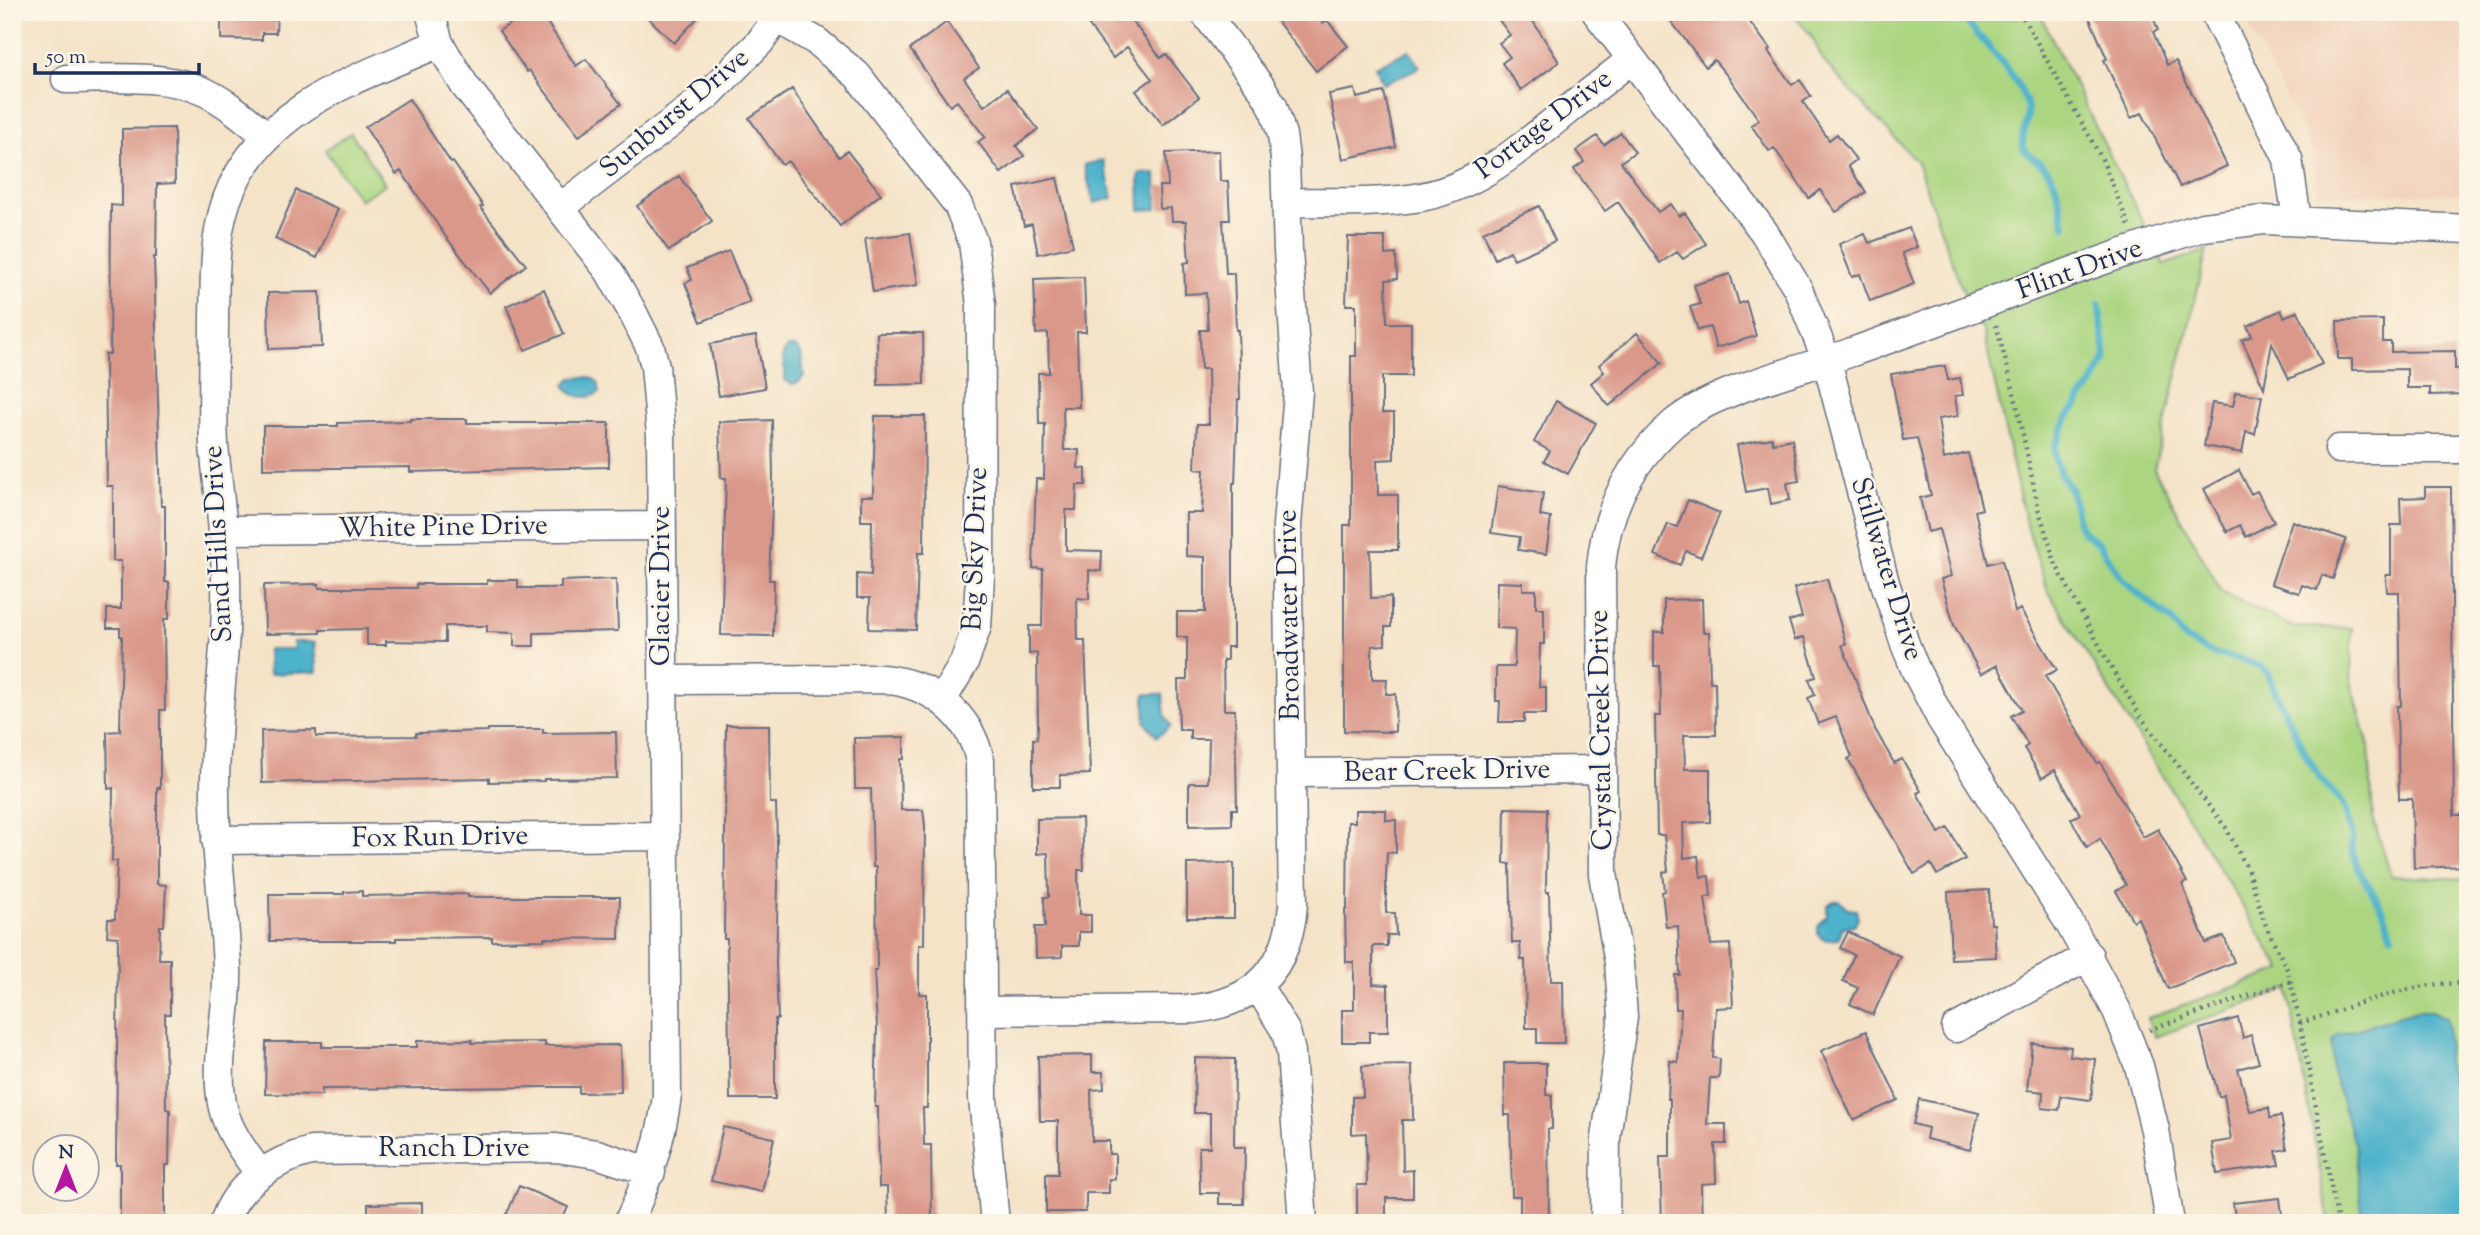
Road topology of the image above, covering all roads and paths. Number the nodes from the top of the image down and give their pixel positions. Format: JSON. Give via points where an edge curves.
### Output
{"nodes":[{"id":1,"x":430,"y":12,"type":"edge"},
{"id":2,"x":1203,"y":12,"type":"edge"},
{"id":3,"x":1595,"y":12,"type":"edge"},
{"id":4,"x":2020,"y":12,"type":"edge"},
{"id":5,"x":2214,"y":12,"type":"edge"},
{"id":6,"x":779,"y":15,"type":"edge"},
{"id":7,"x":439,"y":43,"type":"junction"},
{"id":8,"x":1632,"y":59,"type":"junction"},
{"id":9,"x":66,"y":79,"type":"dead end"},
{"id":10,"x":267,"y":136,"type":"junction"},
{"id":11,"x":1287,"y":202,"type":"junction"},
{"id":12,"x":562,"y":207,"type":"junction"},
{"id":13,"x":2297,"y":220,"type":"junction"},
{"id":14,"x":2340,"y":224,"type":"junction"},
{"id":15,"x":2468,"y":229,"type":"edge"},
{"id":16,"x":2132,"y":232,"type":"dead end"},
{"id":17,"x":2468,"y":249,"type":"edge"},
{"id":18,"x":1995,"y":323,"type":"dead end"},
{"id":19,"x":1827,"y":361,"type":"junction"},
{"id":20,"x":2339,"y":449,"type":"dead end"},
{"id":21,"x":2468,"y":449,"type":"edge"},
{"id":22,"x":662,"y":526,"type":"junction"},
{"id":23,"x":224,"y":530,"type":"junction"},
{"id":24,"x":663,"y":680,"type":"junction"},
{"id":25,"x":942,"y":700,"type":"junction"},
{"id":26,"x":1601,"y":770,"type":"junction"},
{"id":27,"x":1293,"y":773,"type":"junction"},
{"id":28,"x":665,"y":836,"type":"junction"},
{"id":29,"x":216,"y":840,"type":"junction"},
{"id":30,"x":2089,"y":956,"type":"junction"},
{"id":31,"x":2291,"y":981,"type":"junction"},
{"id":32,"x":2468,"y":985,"type":"edge"},
{"id":33,"x":1258,"y":986,"type":"junction"},
{"id":34,"x":983,"y":1011,"type":"junction"},
{"id":35,"x":2300,"y":1023,"type":"junction"},
{"id":36,"x":1956,"y":1028,"type":"dead end"},
{"id":37,"x":2128,"y":1037,"type":"junction"},
{"id":38,"x":651,"y":1172,"type":"junction"},
{"id":39,"x":260,"y":1174,"type":"junction"},
{"id":40,"x":224,"y":1223,"type":"edge"},
{"id":41,"x":628,"y":1223,"type":"edge"},
{"id":42,"x":995,"y":1223,"type":"edge"},
{"id":43,"x":1304,"y":1223,"type":"edge"},
{"id":44,"x":1605,"y":1223,"type":"edge"},
{"id":45,"x":2170,"y":1223,"type":"edge"},
{"id":46,"x":2338,"y":1223,"type":"edge"}],
"edges":[{"from":1,"to":7,"type":"street","name":"Glacier Drive"},
{"from":2,"to":11,"type":"street","name":"Broadwater Drive","via":[[1273,106],[1282,135]]},
{"from":3,"to":8,"type":"street","name":"Stillwater Drive"},
{"from":4,"to":16,"type":"path","via":[[2102,159]]},
{"from":5,"to":13,"type":"street","via":[[2288,159]]},
{"from":6,"to":12,"type":"street","name":"Sunburst Drive","via":[[760,42],[709,94]]},
{"from":6,"to":25,"type":"street","name":"Big Sky Drive","via":[[857,75],[958,205],[973,242],[981,305],[977,626],[964,663]]},
{"from":7,"to":10,"type":"street","name":"Sand Hills Drive","via":[[306,104]]},
{"from":7,"to":12,"type":"street","name":"Glacier Drive","via":[[465,86]]},
{"from":8,"to":11,"type":"street","name":"Portage Drive","via":[[1505,160],[1447,190],[1383,201]]},
{"from":8,"to":19,"type":"street","name":"Stillwater Drive","via":[[1765,232],[1798,289]]},
{"from":9,"to":10,"type":"street","via":[[138,79],[187,86],[223,103]]},
{"from":10,"to":23,"type":"street","name":"Sand Hills Drive","via":[[233,187],[217,244],[214,442]]},
{"from":11,"to":27,"type":"street","name":"Broadwater Drive","via":[[1298,392],[1287,525]]},
{"from":12,"to":22,"type":"street","name":"Glacier Drive","via":[[609,271],[650,347],[658,398]]},
{"from":13,"to":14,"type":"street","name":"Flint Drive"},
{"from":13,"to":19,"type":"street","name":"Flint Drive","via":[[2203,227]]},
{"from":14,"to":15,"type":"street","name":"Flint Drive"},
{"from":14,"to":17,"type":"street","name":"Flint Drive"},
{"from":18,"to":31,"type":"path","via":[[2056,565],[2141,717],[2226,828],[2247,868]]},
{"from":19,"to":26,"type":"street","name":"Crystal Creek Drive","via":[[1726,394],[1690,413],[1656,440],[1626,480],[1610,516],[1601,566]]},
{"from":19,"to":30,"type":"street","name":"Stillwater Drive","via":[[1885,583],[1916,671],[1941,719]]},
{"from":20,"to":21,"type":"street"},
{"from":22,"to":23,"type":"street","name":"White Pine Drive"},
{"from":22,"to":24,"type":"street","name":"Glacier Drive"},
{"from":23,"to":29,"type":"street","name":"Sand Hills Drive","via":[[226,623],[215,760]]},
{"from":24,"to":25,"type":"street","via":[[882,679],[914,684]]},
{"from":24,"to":28,"type":"street","name":"Glacier Drive"},
{"from":25,"to":34,"type":"street","via":[[970,731],[980,761]]},
{"from":26,"to":27,"type":"street","name":"Bear Creek Drive"},
{"from":26,"to":44,"type":"street","name":"Crystal Creek Drive","via":[[1604,874],[1623,1017],[1606,1138]]},
{"from":27,"to":33,"type":"street","name":"Broadwater Drive","via":[[1292,927],[1282,957]]},
{"from":28,"to":29,"type":"street","name":"Fox Run Drive"},
{"from":28,"to":38,"type":"street","name":"Glacier Drive","via":[[667,1096]]},
{"from":29,"to":39,"type":"street","name":"Sand Hills Drive","via":[[227,970],[220,1069],[223,1108],[236,1140]]},
{"from":30,"to":36,"type":"street"},
{"from":30,"to":37,"type":"street","name":"Stillwater Drive"},
{"from":31,"to":35,"type":"path"},
{"from":31,"to":37,"type":"path"},
{"from":32,"to":35,"type":"path","via":[[2449,982],[2401,992]]},
{"from":33,"to":34,"type":"street","via":[[1228,1004],[1194,1009]]},
{"from":33,"to":43,"type":"street","via":[[1286,1032],[1292,1052]]},
{"from":34,"to":42,"type":"street","via":[[984,1111]]},
{"from":35,"to":46,"type":"path"},
{"from":37,"to":45,"type":"street","name":"Stillwater Drive","via":[[2155,1130]]},
{"from":38,"to":39,"type":"street","name":"Ranch Drive","via":[[597,1154],[556,1148],[311,1151],[280,1161]]},
{"from":38,"to":41,"type":"street","name":"Glacier Drive"},
{"from":39,"to":40,"type":"street","via":[[245,1187]]}]}
